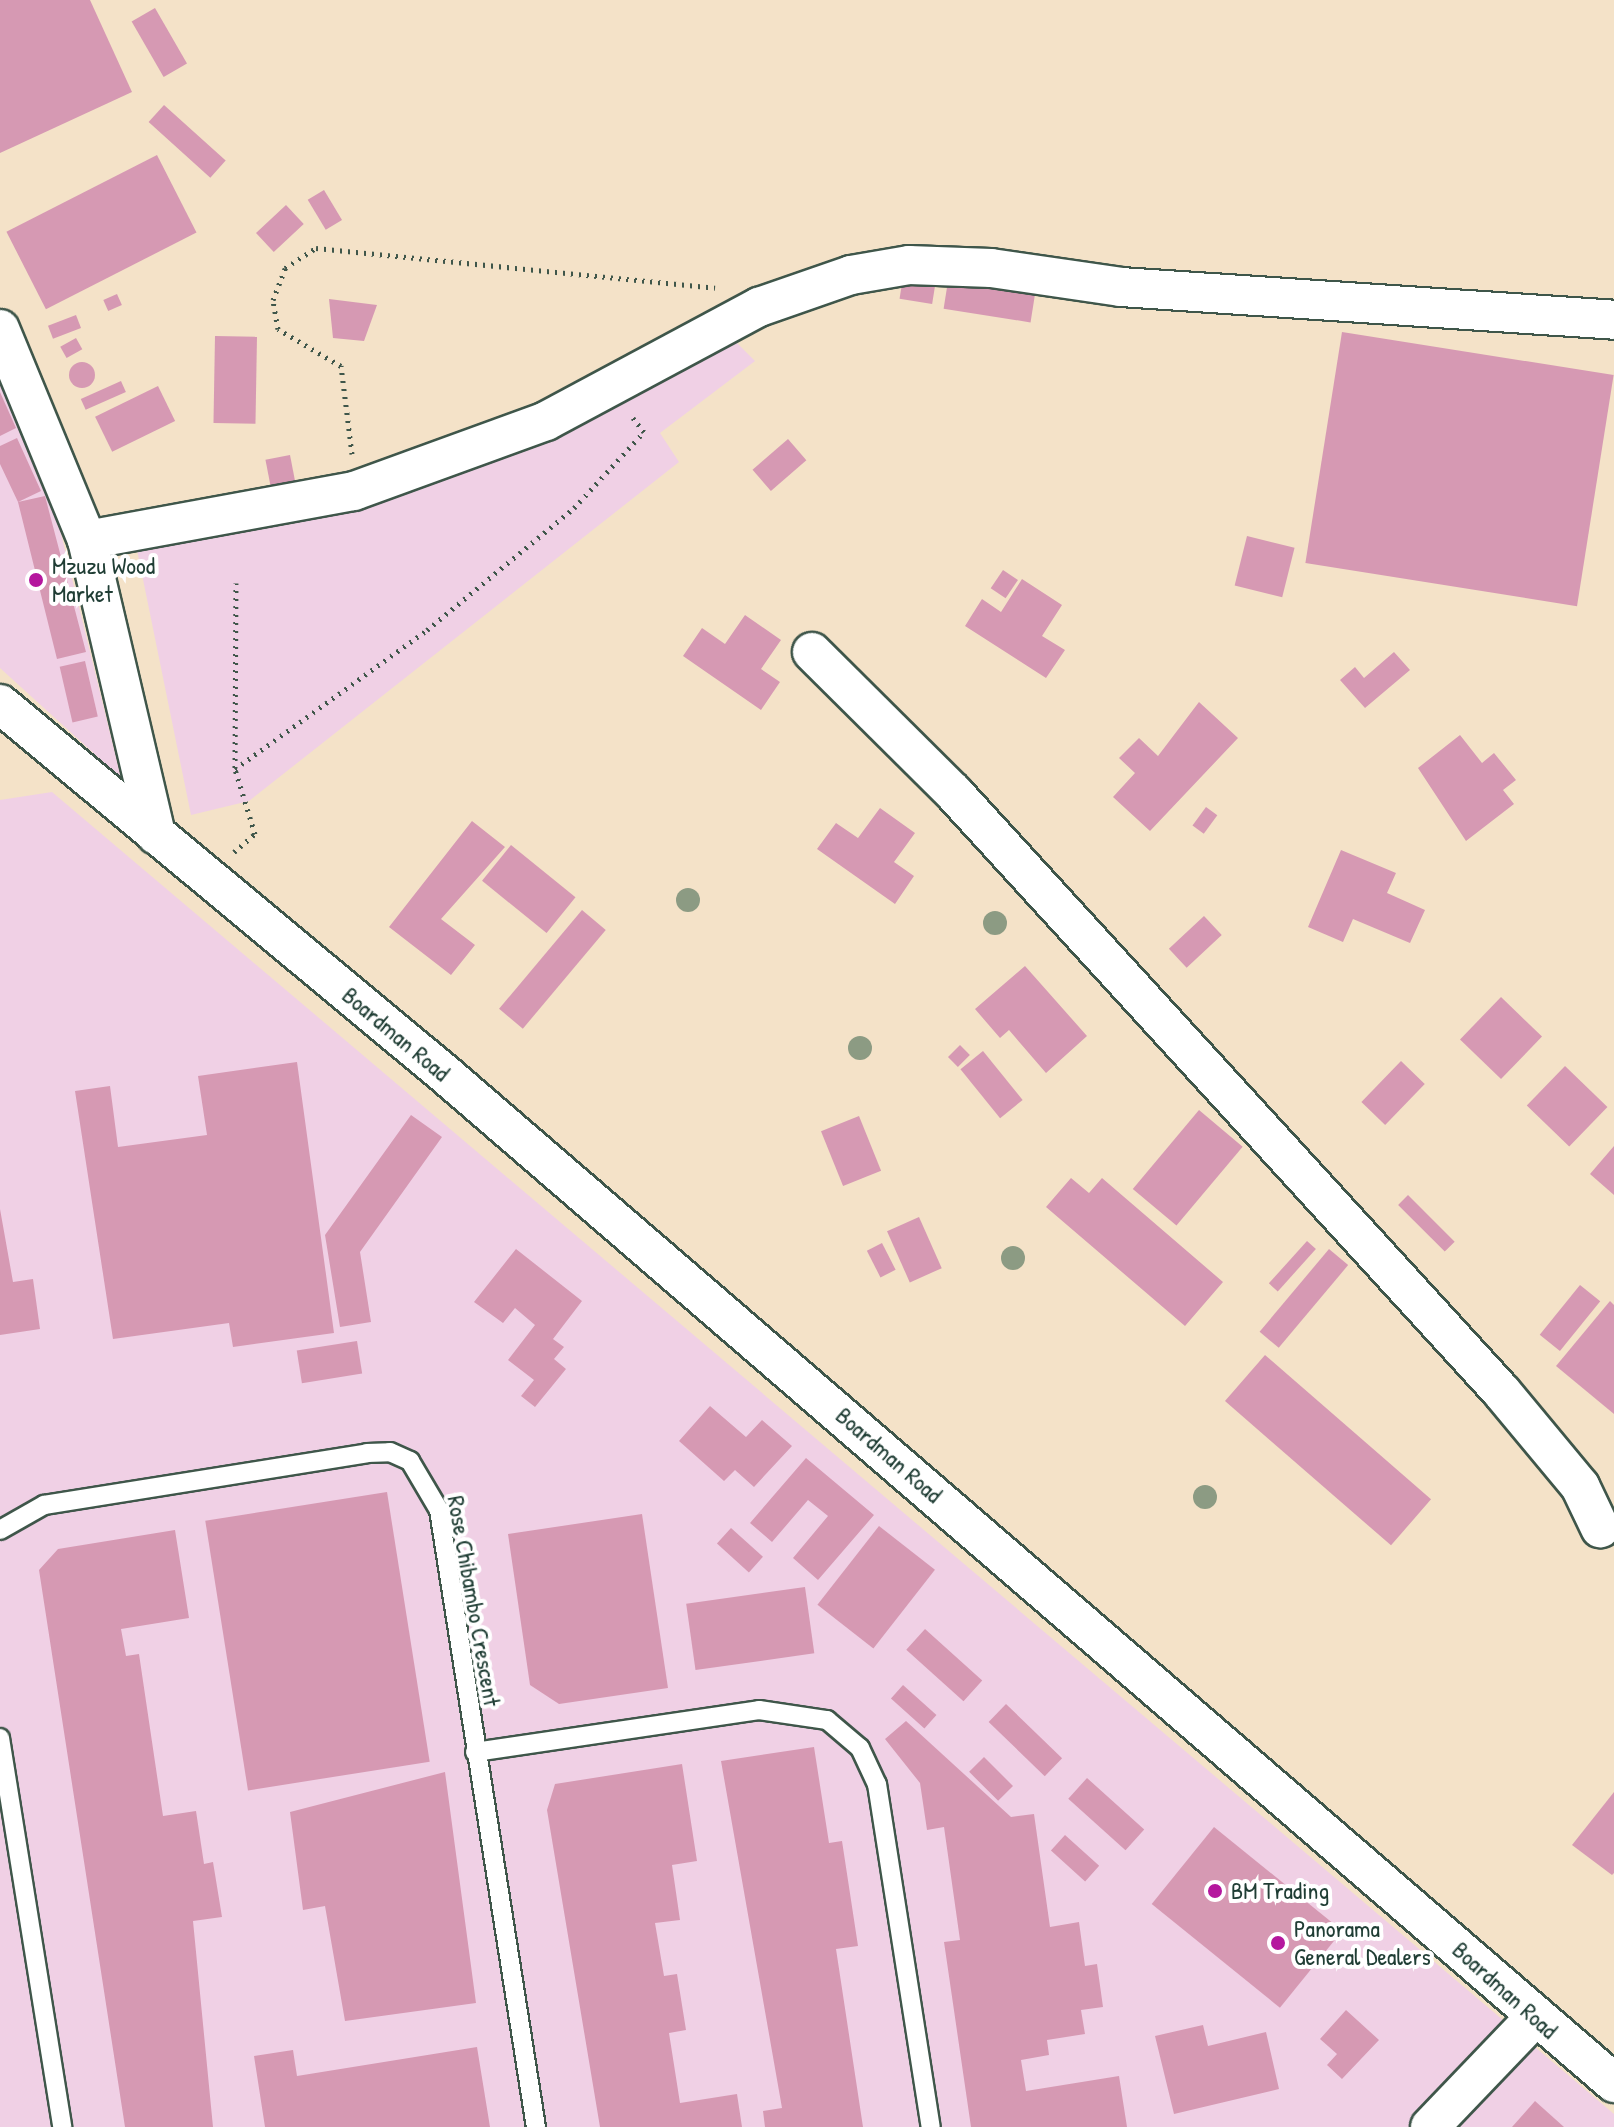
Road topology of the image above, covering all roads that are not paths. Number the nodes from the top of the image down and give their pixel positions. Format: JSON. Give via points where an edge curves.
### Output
{"nodes":[{"id":1,"x":1614,"y":320,"type":"edge"},
{"id":2,"x":0,"y":329,"type":"edge"},
{"id":3,"x":87,"y":540,"type":"junction"},
{"id":4,"x":812,"y":652,"type":"dead end"},
{"id":5,"x":0,"y":704,"type":"edge"},
{"id":6,"x":156,"y":835,"type":"junction"},
{"id":7,"x":1600,"y":1528,"type":"dead end"},
{"id":8,"x":0,"y":1530,"type":"edge"},
{"id":9,"x":0,"y":1738,"type":"edge"},
{"id":10,"x":475,"y":1752,"type":"junction"},
{"id":11,"x":1534,"y":2018,"type":"junction"},
{"id":12,"x":1614,"y":2083,"type":"edge"},
{"id":13,"x":62,"y":2127,"type":"edge"},
{"id":14,"x":536,"y":2127,"type":"edge"},
{"id":15,"x":931,"y":2127,"type":"edge"},
{"id":16,"x":1430,"y":2127,"type":"edge"}],
"edges":[{"from":1,"to":3,"type":"street","via":[[1121,287],[991,268],[909,265],[851,275],[759,307],[546,421],[354,491]]},
{"from":2,"to":3,"type":"street"},
{"from":3,"to":6,"type":"street"},
{"from":4,"to":7,"type":"street","via":[[953,792],[1501,1391],[1580,1486]]},
{"from":5,"to":6,"type":"street","name":"Boardman Road"},
{"from":6,"to":11,"type":"street","name":"Boardman Road","via":[[1342,1845]]},
{"from":8,"to":10,"type":"lane","name":"Rose Chibambo Crescent","via":[[60,1503],[367,1453],[390,1452],[410,1461],[439,1510]]},
{"from":9,"to":13,"type":"lane"},
{"from":10,"to":14,"type":"lane","name":"Rose Chibambo Crescent"},
{"from":10,"to":15,"type":"lane","via":[[759,1710],[827,1720],[860,1748],[877,1784]]},
{"from":11,"to":12,"type":"street","name":"Boardman Road"},
{"from":11,"to":16,"type":"street"}]}
